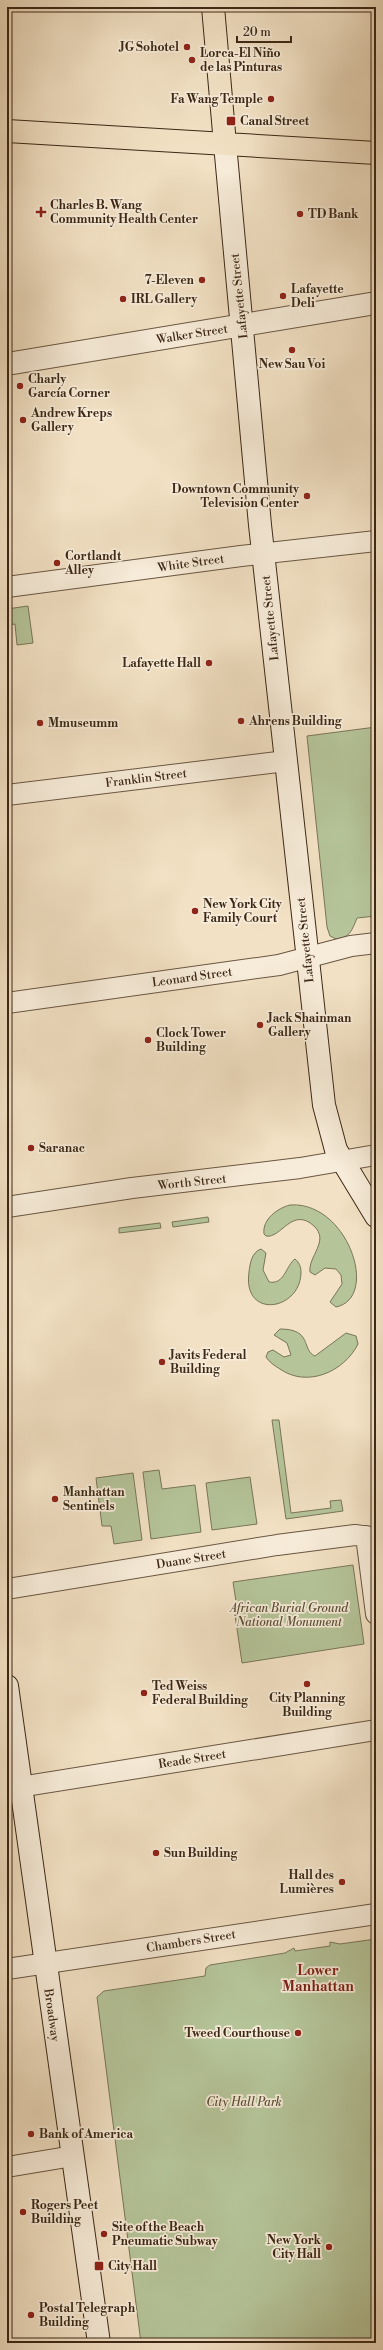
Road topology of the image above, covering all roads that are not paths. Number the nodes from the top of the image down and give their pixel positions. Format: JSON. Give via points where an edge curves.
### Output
{"nodes":[{"id":1,"x":213,"y":7,"type":"edge"},
{"id":2,"x":7,"y":131,"type":"edge"},
{"id":3,"x":225,"y":144,"type":"junction"},
{"id":4,"x":376,"y":153,"type":"edge"},
{"id":5,"x":376,"y":303,"type":"edge"},
{"id":6,"x":242,"y":325,"type":"junction"},
{"id":7,"x":7,"y":364,"type":"edge"},
{"id":8,"x":376,"y":541,"type":"edge"},
{"id":9,"x":263,"y":554,"type":"junction"},
{"id":10,"x":7,"y":587,"type":"edge"},
{"id":11,"x":286,"y":761,"type":"junction"},
{"id":12,"x":7,"y":795,"type":"edge"},
{"id":13,"x":376,"y":944,"type":"edge"},
{"id":14,"x":307,"y":958,"type":"junction"},
{"id":15,"x":7,"y":1003,"type":"edge"},
{"id":16,"x":376,"y":1155,"type":"edge"},
{"id":17,"x":342,"y":1161,"type":"junction"},
{"id":18,"x":7,"y":1207,"type":"edge"},
{"id":19,"x":376,"y":1216,"type":"edge"},
{"id":20,"x":371,"y":1537,"type":"edge"},
{"id":21,"x":7,"y":1589,"type":"edge"},
{"id":22,"x":376,"y":1614,"type":"edge"},
{"id":23,"x":7,"y":1686,"type":"edge"},
{"id":24,"x":376,"y":1730,"type":"edge"},
{"id":25,"x":13,"y":1788,"type":"edge"},
{"id":26,"x":376,"y":1914,"type":"edge"},
{"id":27,"x":45,"y":1964,"type":"junction"},
{"id":28,"x":7,"y":1969,"type":"edge"},
{"id":29,"x":73,"y":2156,"type":"junction"},
{"id":30,"x":7,"y":2167,"type":"edge"},
{"id":31,"x":99,"y":2343,"type":"edge"}],
"edges":[{"from":1,"to":3,"type":"main road","name":"Lafayette Street"},
{"from":2,"to":3,"type":"main road"},
{"from":3,"to":4,"type":"main road"},
{"from":3,"to":6,"type":"main road","name":"Lafayette Street"},
{"from":5,"to":6,"type":"main road","name":"Walker Street"},
{"from":6,"to":7,"type":"main road","name":"Walker Street"},
{"from":6,"to":9,"type":"main road","name":"Lafayette Street"},
{"from":8,"to":9,"type":"street","name":"White Street"},
{"from":9,"to":10,"type":"street","name":"White Street"},
{"from":9,"to":11,"type":"main road","name":"Lafayette Street"},
{"from":11,"to":12,"type":"street","name":"Franklin Street"},
{"from":11,"to":14,"type":"main road","name":"Lafayette Street"},
{"from":13,"to":14,"type":"street","name":"Leonard Street","via":[[351,946]]},
{"from":14,"to":15,"type":"street","name":"Leonard Street","via":[[279,965]]},
{"from":14,"to":17,"type":"main road","name":"Lafayette Street","via":[[324,1105],[332,1138]]},
{"from":16,"to":17,"type":"street","name":"Worth Street"},
{"from":17,"to":18,"type":"street","name":"Worth Street"},
{"from":17,"to":19,"type":"main road","name":"Lafayette Street"},
{"from":20,"to":21,"type":"street","name":"Duane Street","via":[[355,1535],[277,1545]]},
{"from":20,"to":22,"type":"street"},
{"from":23,"to":25,"type":"main road","name":"Broadway"},
{"from":24,"to":25,"type":"street","name":"Reade Street"},
{"from":25,"to":27,"type":"main road","name":"Broadway"},
{"from":26,"to":27,"type":"street","name":"Chambers Street"},
{"from":27,"to":28,"type":"street","name":"Chambers Street"},
{"from":27,"to":29,"type":"main road","name":"Broadway"},
{"from":29,"to":30,"type":"street"},
{"from":29,"to":31,"type":"main road","name":"Broadway"}]}
